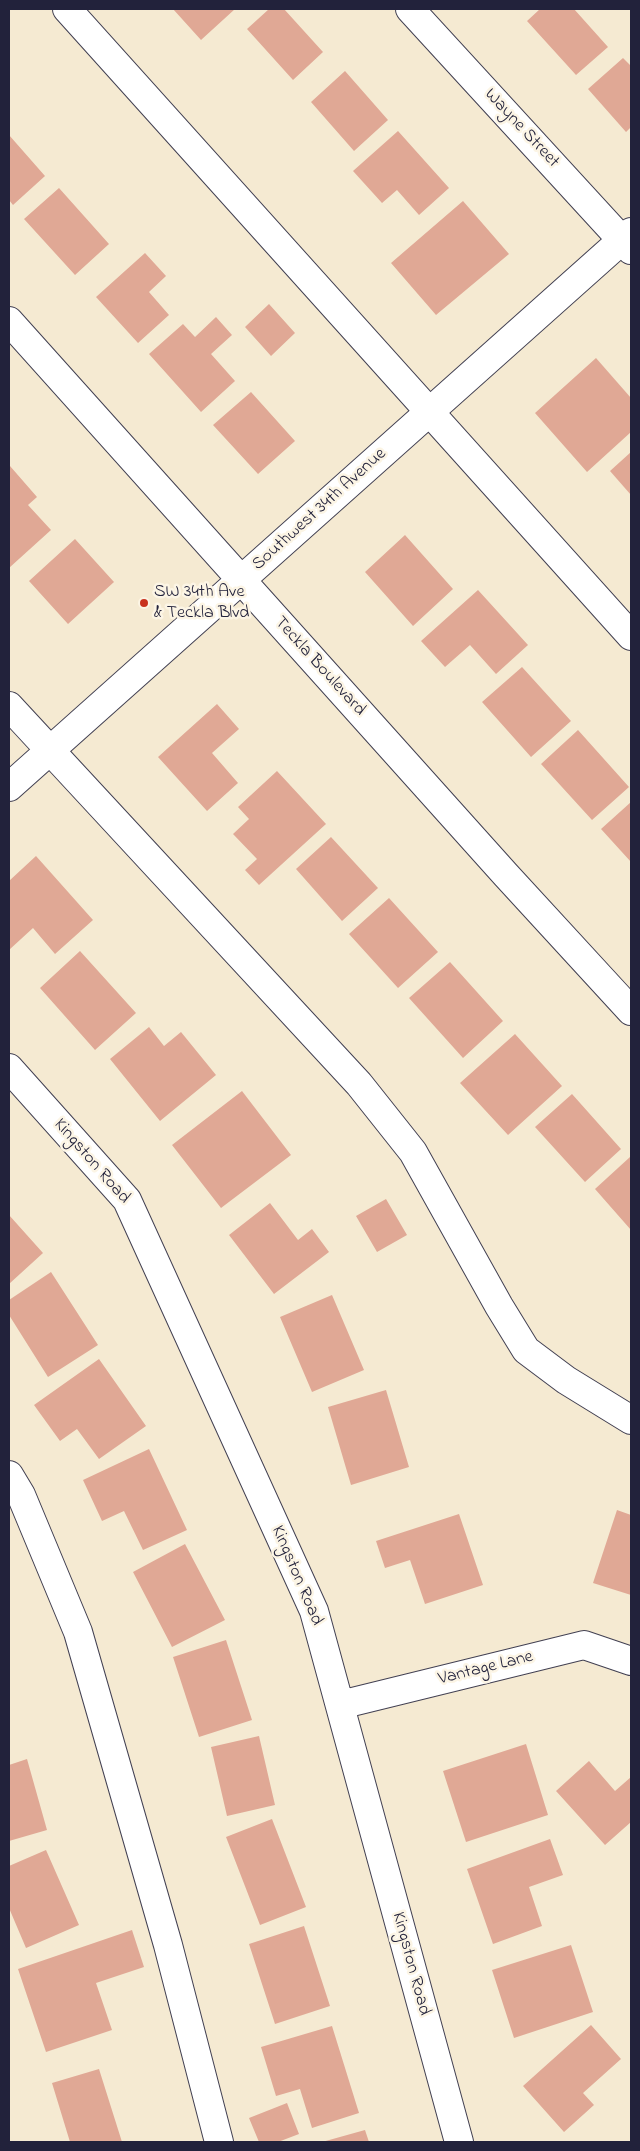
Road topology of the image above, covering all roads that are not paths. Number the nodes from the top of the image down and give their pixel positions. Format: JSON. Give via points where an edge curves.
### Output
{"nodes":[{"id":1,"x":67,"y":9,"type":"edge"},
{"id":2,"x":410,"y":9,"type":"edge"},
{"id":3,"x":628,"y":241,"type":"edge"},
{"id":4,"x":9,"y":321,"type":"edge"},
{"id":5,"x":430,"y":412,"type":"junction"},
{"id":6,"x":242,"y":580,"type":"junction"},
{"id":7,"x":631,"y":636,"type":"edge"},
{"id":8,"x":9,"y":706,"type":"edge"},
{"id":9,"x":50,"y":751,"type":"junction"},
{"id":10,"x":9,"y":788,"type":"edge"},
{"id":11,"x":631,"y":1010,"type":"edge"},
{"id":12,"x":9,"y":1068,"type":"edge"},
{"id":13,"x":631,"y":1420,"type":"edge"},
{"id":14,"x":9,"y":1475,"type":"edge"},
{"id":15,"x":631,"y":1661,"type":"edge"},
{"id":16,"x":340,"y":1705,"type":"junction"},
{"id":17,"x":219,"y":2142,"type":"edge"},
{"id":18,"x":459,"y":2142,"type":"edge"}],
"edges":[{"from":1,"to":5,"type":"street"},
{"from":2,"to":3,"type":"street","name":"Wayne Street"},
{"from":3,"to":5,"type":"street","name":"Southwest 34th Avenue"},
{"from":4,"to":6,"type":"street","name":"Teckla Boulevard"},
{"from":5,"to":6,"type":"street","name":"Southwest 34th Avenue"},
{"from":5,"to":7,"type":"street"},
{"from":6,"to":9,"type":"street","name":"Southwest 34th Avenue"},
{"from":6,"to":11,"type":"street","name":"Teckla Boulevard"},
{"from":8,"to":9,"type":"street"},
{"from":9,"to":10,"type":"street","name":"Southwest 34th Avenue"},
{"from":9,"to":13,"type":"street","via":[[365,1091],[414,1152],[526,1350],[566,1380]]},
{"from":12,"to":16,"type":"street","name":"Kingston Road","via":[[127,1200],[314,1611]]},
{"from":14,"to":17,"type":"street","via":[[21,1495],[78,1632],[168,1945]]},
{"from":15,"to":16,"type":"street","name":"Vantage Lane","via":[[584,1645]]},
{"from":16,"to":18,"type":"street","name":"Kingston Road"}]}
